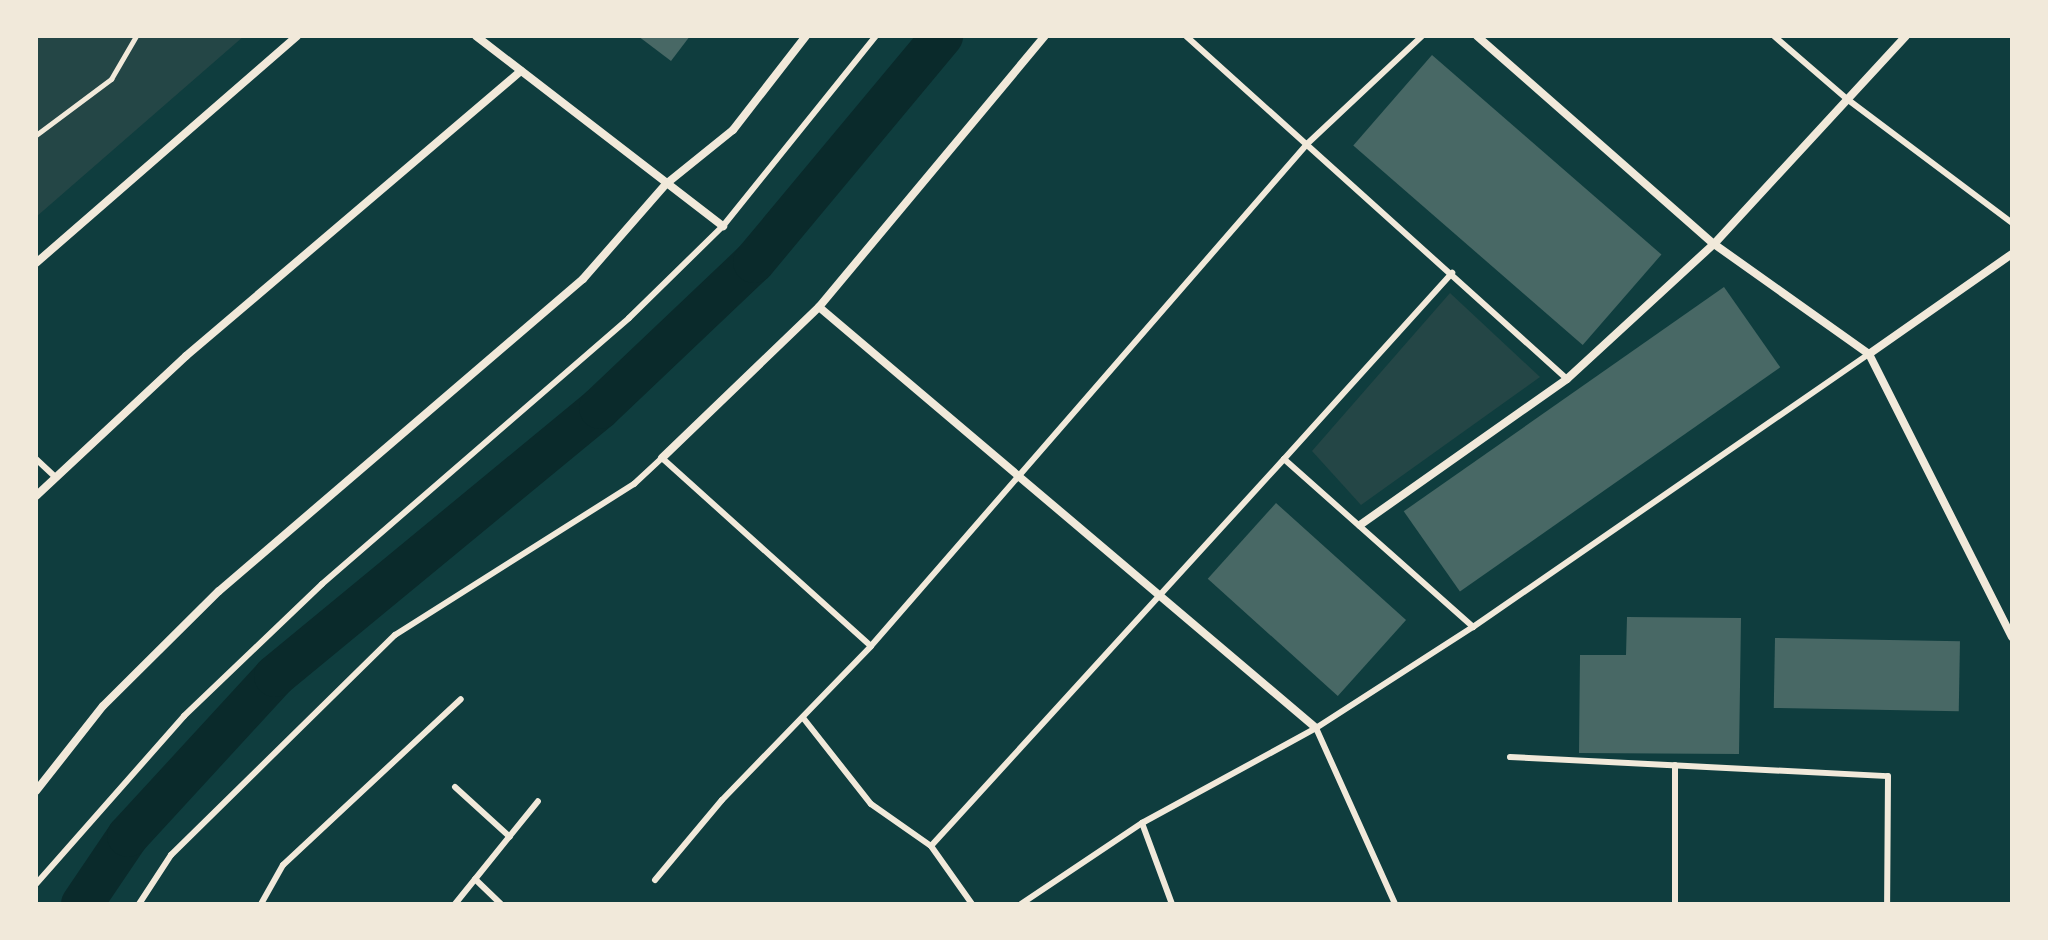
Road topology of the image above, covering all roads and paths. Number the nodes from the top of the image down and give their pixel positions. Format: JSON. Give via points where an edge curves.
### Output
{"nodes":[{"id":1,"x":136,"y":36,"type":"edge"},
{"id":2,"x":297,"y":36,"type":"edge"},
{"id":3,"x":476,"y":36,"type":"edge"},
{"id":4,"x":806,"y":36,"type":"edge"},
{"id":5,"x":876,"y":36,"type":"edge"},
{"id":6,"x":1045,"y":36,"type":"edge"},
{"id":7,"x":1186,"y":36,"type":"edge"},
{"id":8,"x":1422,"y":36,"type":"edge"},
{"id":9,"x":1477,"y":36,"type":"edge"},
{"id":10,"x":1774,"y":36,"type":"edge"},
{"id":11,"x":1906,"y":36,"type":"edge"},
{"id":12,"x":521,"y":71,"type":"junction"},
{"id":13,"x":1847,"y":99,"type":"junction"},
{"id":14,"x":36,"y":135,"type":"edge"},
{"id":15,"x":1307,"y":144,"type":"junction"},
{"id":16,"x":666,"y":184,"type":"junction"},
{"id":17,"x":2012,"y":223,"type":"edge"},
{"id":18,"x":723,"y":226,"type":"junction"},
{"id":19,"x":1714,"y":244,"type":"junction"},
{"id":20,"x":2012,"y":254,"type":"edge"},
{"id":21,"x":36,"y":263,"type":"edge"},
{"id":22,"x":1452,"y":273,"type":"junction"},
{"id":23,"x":819,"y":307,"type":"junction"},
{"id":24,"x":1869,"y":354,"type":"junction"},
{"id":25,"x":1567,"y":379,"type":"junction"},
{"id":26,"x":662,"y":458,"type":"junction"},
{"id":27,"x":36,"y":459,"type":"edge"},
{"id":28,"x":1284,"y":459,"type":"junction"},
{"id":29,"x":1019,"y":472,"type":"junction"},
{"id":30,"x":55,"y":477,"type":"junction"},
{"id":31,"x":36,"y":496,"type":"edge"},
{"id":32,"x":1360,"y":525,"type":"junction"},
{"id":33,"x":1161,"y":598,"type":"junction"},
{"id":34,"x":1473,"y":627,"type":"junction"},
{"id":35,"x":2012,"y":637,"type":"edge"},
{"id":36,"x":871,"y":646,"type":"junction"},
{"id":37,"x":461,"y":699,"type":"dead end"},
{"id":38,"x":804,"y":719,"type":"junction"},
{"id":39,"x":1316,"y":728,"type":"junction"},
{"id":40,"x":1510,"y":757,"type":"dead end"},
{"id":41,"x":1675,"y":765,"type":"junction"},
{"id":42,"x":455,"y":787,"type":"dead end"},
{"id":43,"x":36,"y":791,"type":"edge"},
{"id":44,"x":538,"y":801,"type":"dead end"},
{"id":45,"x":1142,"y":823,"type":"junction"},
{"id":46,"x":510,"y":837,"type":"junction"},
{"id":47,"x":931,"y":846,"type":"junction"},
{"id":48,"x":475,"y":879,"type":"junction"},
{"id":49,"x":655,"y":880,"type":"dead end"},
{"id":50,"x":36,"y":884,"type":"edge"},
{"id":51,"x":139,"y":904,"type":"edge"},
{"id":52,"x":261,"y":904,"type":"edge"},
{"id":53,"x":455,"y":904,"type":"edge"},
{"id":54,"x":501,"y":904,"type":"edge"},
{"id":55,"x":972,"y":904,"type":"edge"},
{"id":56,"x":1021,"y":904,"type":"edge"},
{"id":57,"x":1172,"y":904,"type":"edge"},
{"id":58,"x":1395,"y":904,"type":"edge"},
{"id":59,"x":1675,"y":904,"type":"edge"},
{"id":60,"x":1887,"y":904,"type":"edge"}],
"edges":[{"from":1,"to":14,"type":"path","via":[[111,79]]},
{"from":2,"to":21,"type":"street"},
{"from":3,"to":12,"type":"street"},
{"from":4,"to":16,"type":"street","via":[[733,130]]},
{"from":5,"to":18,"type":"lane"},
{"from":6,"to":23,"type":"street"},
{"from":7,"to":15,"type":"lane"},
{"from":8,"to":15,"type":"lane"},
{"from":9,"to":19,"type":"street"},
{"from":10,"to":13,"type":"lane"},
{"from":11,"to":13,"type":"street"},
{"from":12,"to":16,"type":"street"},
{"from":12,"to":30,"type":"street","via":[[186,356]]},
{"from":13,"to":17,"type":"lane"},
{"from":13,"to":19,"type":"street"},
{"from":15,"to":22,"type":"lane"},
{"from":15,"to":29,"type":"lane"},
{"from":16,"to":18,"type":"street"},
{"from":16,"to":43,"type":"street","via":[[583,279],[219,591],[103,706]]},
{"from":18,"to":50,"type":"lane","via":[[629,318],[322,584],[184,716]]},
{"from":19,"to":24,"type":"street"},
{"from":19,"to":25,"type":"street"},
{"from":20,"to":24,"type":"street"},
{"from":22,"to":25,"type":"lane"},
{"from":22,"to":28,"type":"lane"},
{"from":23,"to":26,"type":"street"},
{"from":23,"to":29,"type":"street"},
{"from":24,"to":34,"type":"lane"},
{"from":24,"to":35,"type":"street"},
{"from":25,"to":32,"type":"street"},
{"from":26,"to":36,"type":"lane"},
{"from":26,"to":51,"type":"lane","via":[[634,484],[395,635],[171,855]]},
{"from":27,"to":30,"type":"lane"},
{"from":28,"to":32,"type":"lane"},
{"from":28,"to":33,"type":"lane"},
{"from":29,"to":33,"type":"street"},
{"from":29,"to":36,"type":"lane"},
{"from":30,"to":31,"type":"street"},
{"from":32,"to":34,"type":"lane"},
{"from":33,"to":39,"type":"street"},
{"from":33,"to":47,"type":"lane"},
{"from":34,"to":39,"type":"lane"},
{"from":36,"to":38,"type":"lane"},
{"from":37,"to":52,"type":"lane","via":[[283,865]]},
{"from":38,"to":47,"type":"lane","via":[[871,804]]},
{"from":38,"to":49,"type":"lane","via":[[722,800]]},
{"from":39,"to":45,"type":"lane"},
{"from":39,"to":58,"type":"lane"},
{"from":40,"to":41,"type":"lane"},
{"from":41,"to":59,"type":"lane"},
{"from":41,"to":60,"type":"lane","via":[[1888,776]]},
{"from":42,"to":46,"type":"lane"},
{"from":44,"to":46,"type":"lane"},
{"from":45,"to":56,"type":"lane"},
{"from":45,"to":57,"type":"lane"},
{"from":46,"to":48,"type":"lane"},
{"from":47,"to":55,"type":"lane"},
{"from":48,"to":53,"type":"lane"},
{"from":48,"to":54,"type":"lane"}]}
